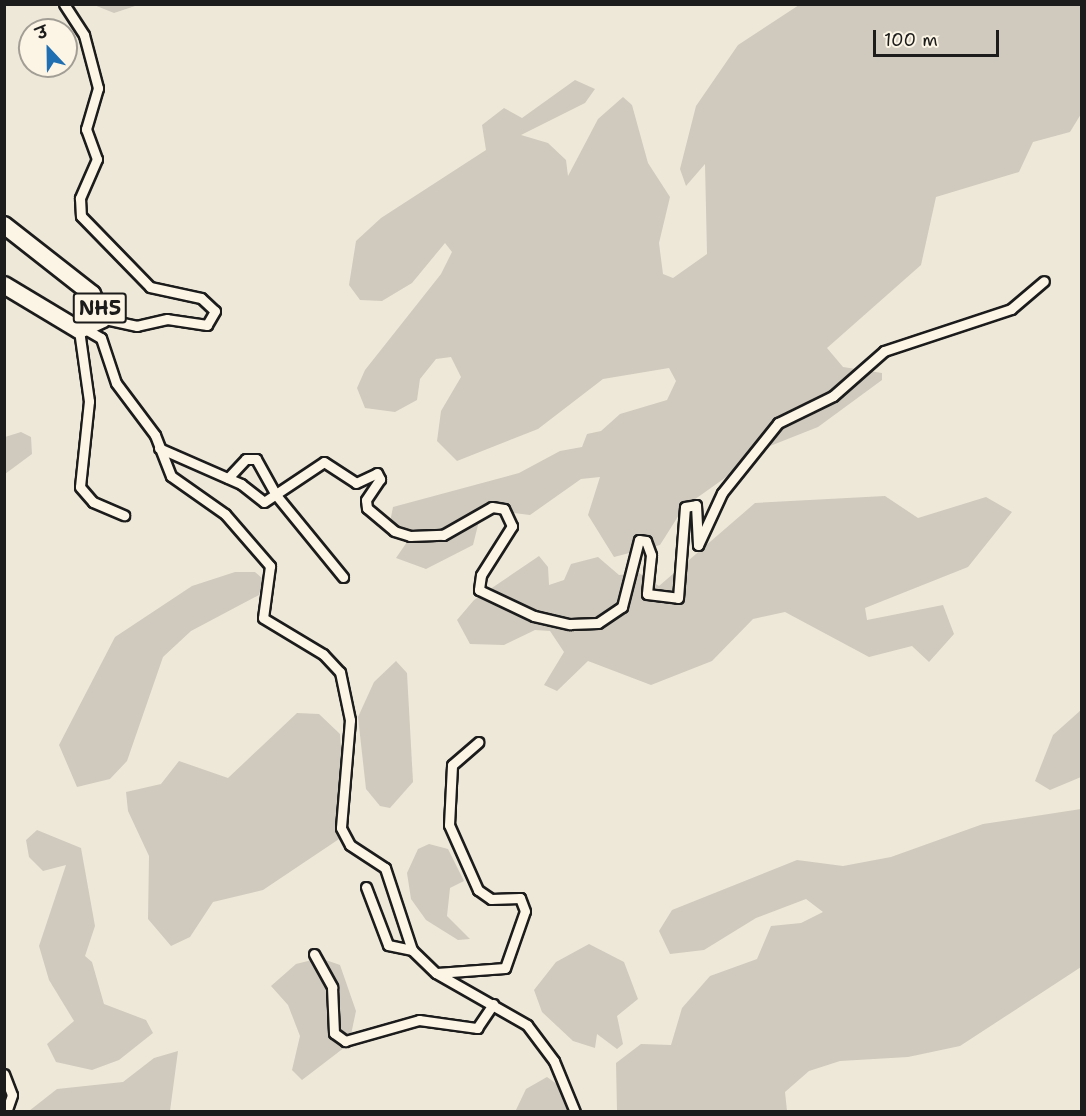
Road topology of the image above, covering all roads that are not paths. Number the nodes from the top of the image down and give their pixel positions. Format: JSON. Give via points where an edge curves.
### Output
{"nodes":[{"id":1,"x":64,"y":4,"type":"edge"},
{"id":2,"x":4,"y":225,"type":"edge"},
{"id":3,"x":1044,"y":281,"type":"dead end"},
{"id":4,"x":4,"y":285,"type":"edge"},
{"id":5,"x":103,"y":319,"type":"junction"},
{"id":6,"x":83,"y":330,"type":"junction"},
{"id":7,"x":159,"y":448,"type":"junction"},
{"id":8,"x":228,"y":478,"type":"junction"},
{"id":9,"x":278,"y":497,"type":"junction"},
{"id":10,"x":124,"y":515,"type":"dead end"},
{"id":11,"x":342,"y":577,"type":"dead end"},
{"id":12,"x":478,"y":742,"type":"dead end"},
{"id":13,"x":366,"y":887,"type":"dead end"},
{"id":14,"x":412,"y":950,"type":"junction"},
{"id":15,"x":314,"y":954,"type":"dead end"},
{"id":16,"x":436,"y":973,"type":"junction"},
{"id":17,"x":493,"y":1004,"type":"junction"},
{"id":18,"x":4,"y":1074,"type":"edge"},
{"id":19,"x":6,"y":1112,"type":"edge"},
{"id":20,"x":574,"y":1112,"type":"edge"}],
"edges":[{"from":1,"to":5,"type":"street","via":[[84,35],[98,88],[86,129],[97,159],[80,198],[81,216],[150,287],[201,298],[215,311],[207,325],[167,319],[138,326]]},
{"from":2,"to":5,"type":"highway","number":"NH5","via":[[92,294]]},
{"from":3,"to":9,"type":"street","via":[[1011,309],[884,351],[837,393],[778,423],[722,493],[698,545],[696,506],[684,509],[678,598],[647,594],[651,555],[646,541],[639,540],[622,607],[598,623],[570,624],[534,616],[479,590],[481,575],[512,526],[504,509],[492,507],[464,528],[443,535],[410,536],[394,531],[367,508],[380,479],[377,472],[356,483],[324,462]]},
{"from":4,"to":6,"type":"highway","number":"NH5"},
{"from":5,"to":6,"type":"highway","number":"NH5"},
{"from":6,"to":7,"type":"street","via":[[100,338],[116,383],[145,418]]},
{"from":6,"to":10,"type":"street","via":[[89,401],[80,487],[93,502]]},
{"from":7,"to":8,"type":"street"},
{"from":7,"to":14,"type":"street","via":[[171,476],[225,514],[270,566],[271,585],[260,611],[270,627],[323,654],[340,672],[350,720],[341,828],[350,845],[384,868]]},
{"from":8,"to":9,"type":"street","via":[[264,502]]},
{"from":8,"to":9,"type":"street","via":[[253,457]]},
{"from":9,"to":11,"type":"street"},
{"from":12,"to":16,"type":"street","via":[[452,765],[449,825],[478,890],[491,899],[520,898],[525,911],[505,968]]},
{"from":13,"to":14,"type":"street","via":[[388,945]]},
{"from":14,"to":16,"type":"street"},
{"from":15,"to":17,"type":"street","via":[[332,987],[334,1033],[345,1041],[419,1020],[477,1028]]},
{"from":16,"to":17,"type":"street"},
{"from":17,"to":20,"type":"street","via":[[514,1014],[540,1041],[563,1078]]},
{"from":18,"to":19,"type":"street","via":[[12,1095]]}]}
